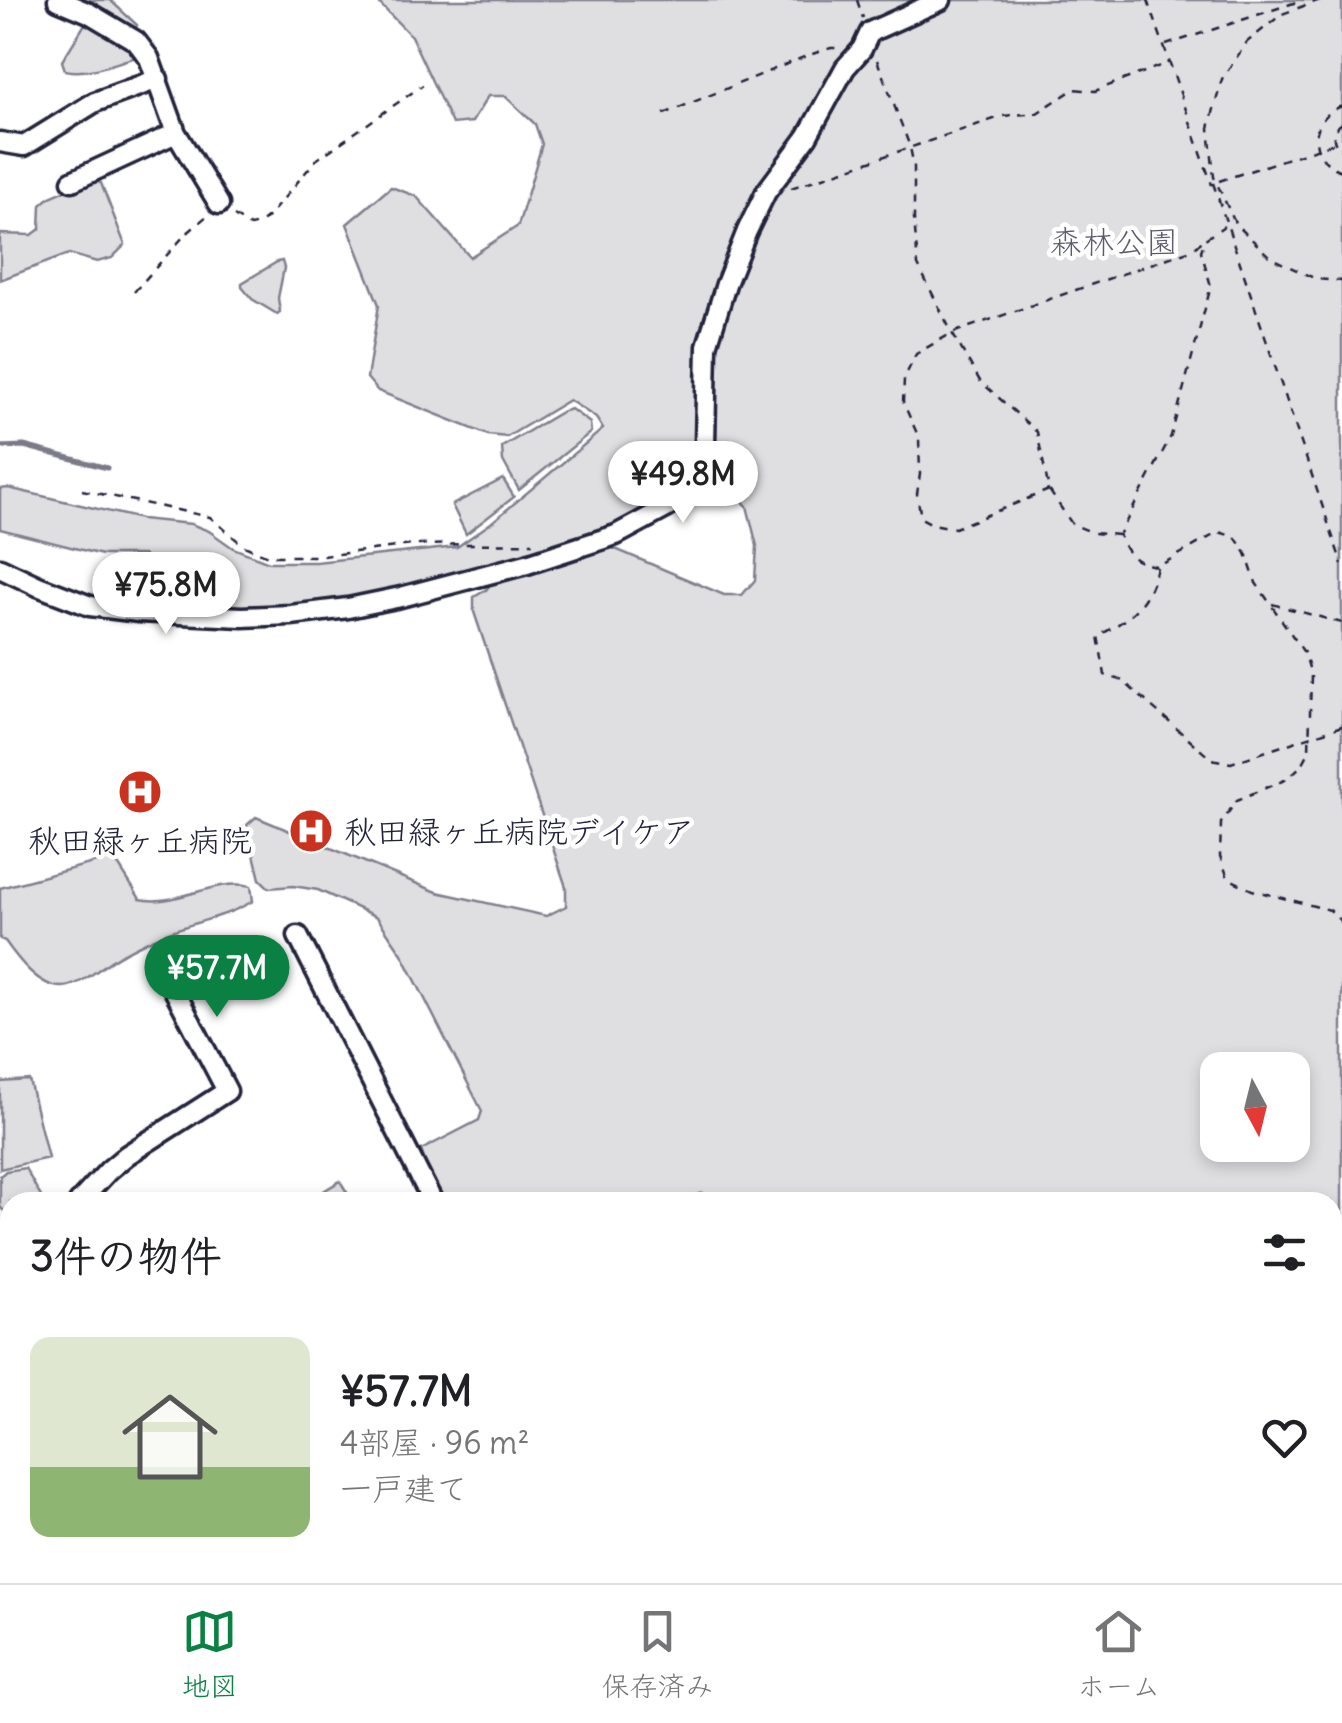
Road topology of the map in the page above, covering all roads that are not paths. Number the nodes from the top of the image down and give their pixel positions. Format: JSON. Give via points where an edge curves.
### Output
{"nodes":[{"id":1,"x":58,"y":0,"type":"edge"},
{"id":2,"x":941,"y":0,"type":"edge"},
{"id":3,"x":158,"y":79,"type":"junction"},
{"id":4,"x":176,"y":133,"type":"junction"},
{"id":5,"x":0,"y":142,"type":"edge"},
{"id":6,"x":72,"y":181,"type":"dead end"},
{"id":7,"x":219,"y":204,"type":"road end"},
{"id":8,"x":0,"y":568,"type":"edge"},
{"id":9,"x":298,"y":936,"type":"dead end"},
{"id":10,"x":162,"y":959,"type":"dead end"},
{"id":11,"x":88,"y":1192,"type":"edge"},
{"id":12,"x":428,"y":1192,"type":"edge"}],
"edges":[{"from":1,"to":3,"type":"street","via":[[136,41]]},
{"from":2,"to":8,"type":"street","via":[[870,32],[766,192],[706,346],[705,445],[668,507],[616,535],[527,564],[348,608],[291,615],[90,606]]},
{"from":3,"to":4,"type":"street"},
{"from":3,"to":5,"type":"street","via":[[94,102],[24,146]]},
{"from":4,"to":6,"type":"street"},
{"from":4,"to":7,"type":"street"},
{"from":9,"to":12,"type":"street"},
{"from":10,"to":11,"type":"street","via":[[227,1091],[128,1155]]}]}
